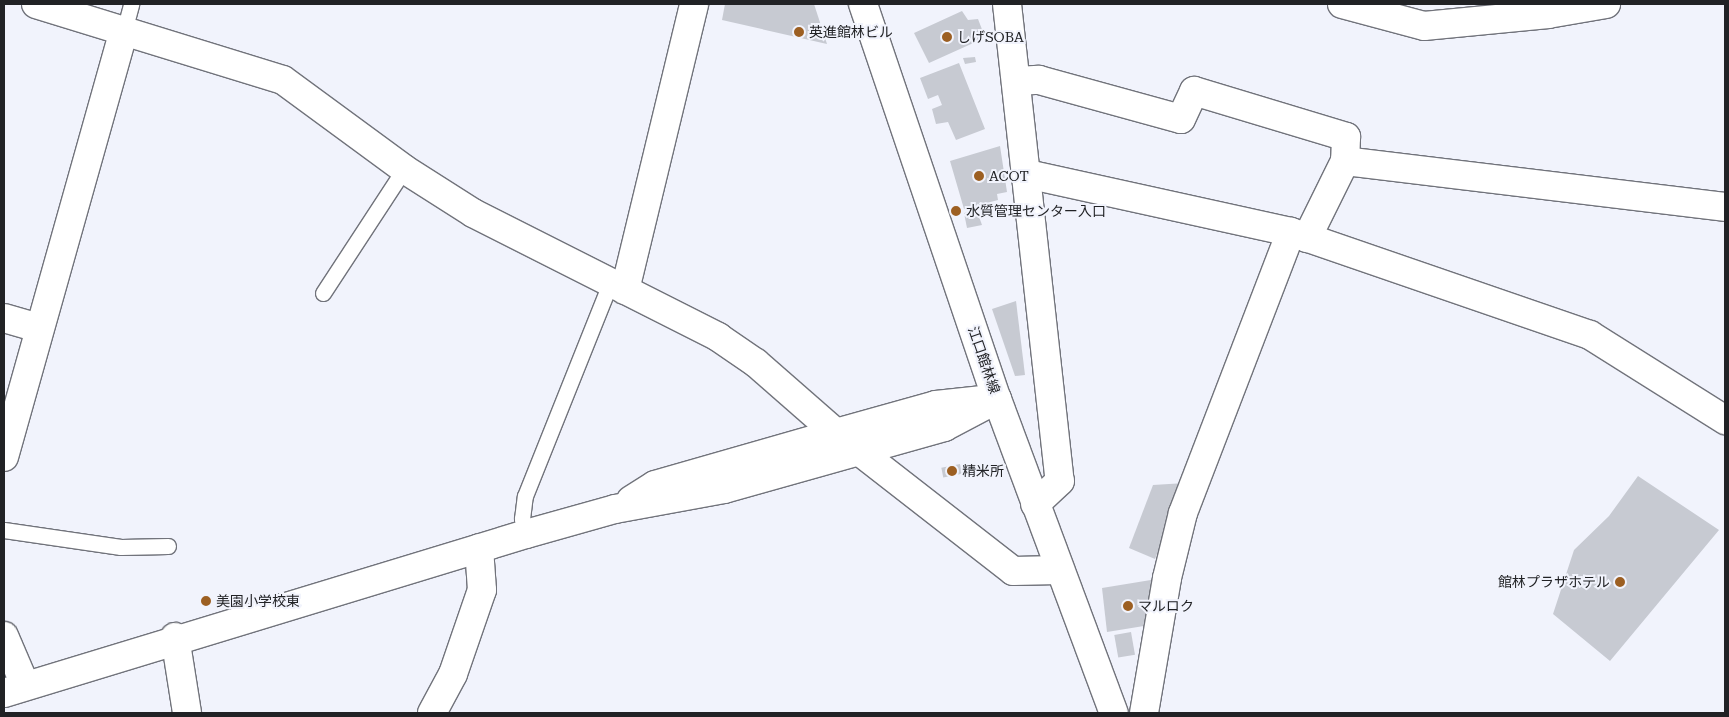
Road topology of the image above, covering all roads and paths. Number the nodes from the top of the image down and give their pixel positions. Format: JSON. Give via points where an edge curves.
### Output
{"nodes":[{"id":1,"x":36,"y":4,"type":"edge"},
{"id":2,"x":132,"y":4,"type":"edge"},
{"id":3,"x":694,"y":4,"type":"edge"},
{"id":4,"x":863,"y":4,"type":"edge"},
{"id":5,"x":1007,"y":4,"type":"edge"},
{"id":6,"x":1606,"y":4,"type":"edge"},
{"id":7,"x":1356,"y":7,"type":"edge"},
{"id":8,"x":1549,"y":9,"type":"edge"},
{"id":9,"x":124,"y":31,"type":"junction"},
{"id":10,"x":1017,"y":80,"type":"junction"},
{"id":11,"x":1345,"y":161,"type":"junction"},
{"id":12,"x":404,"y":169,"type":"junction"},
{"id":13,"x":1027,"y":174,"type":"junction"},
{"id":14,"x":1725,"y":207,"type":"edge"},
{"id":15,"x":1299,"y":235,"type":"junction"},
{"id":16,"x":617,"y":287,"type":"junction"},
{"id":17,"x":323,"y":294,"type":"dead end"},
{"id":18,"x":4,"y":318,"type":"edge"},
{"id":19,"x":39,"y":328,"type":"junction"},
{"id":20,"x":997,"y":399,"type":"junction"},
{"id":21,"x":1725,"y":420,"type":"edge"},
{"id":22,"x":836,"y":433,"type":"junction"},
{"id":23,"x":859,"y":451,"type":"junction"},
{"id":24,"x":4,"y":457,"type":"edge"},
{"id":25,"x":1035,"y":504,"type":"junction"},
{"id":26,"x":615,"y":509,"type":"junction"},
{"id":27,"x":4,"y":530,"type":"edge"},
{"id":28,"x":526,"y":534,"type":"junction"},
{"id":29,"x":168,"y":546,"type":"dead end"},
{"id":30,"x":479,"y":548,"type":"junction"},
{"id":31,"x":1059,"y":570,"type":"junction"},
{"id":32,"x":4,"y":636,"type":"edge"},
{"id":33,"x":175,"y":637,"type":"junction"},
{"id":34,"x":14,"y":689,"type":"edge"},
{"id":35,"x":188,"y":713,"type":"edge"},
{"id":36,"x":432,"y":713,"type":"edge"},
{"id":37,"x":1114,"y":713,"type":"edge"},
{"id":38,"x":1144,"y":713,"type":"edge"}],
"edges":[{"from":1,"to":9,"type":"street"},
{"from":2,"to":9,"type":"lane"},
{"from":3,"to":16,"type":"street"},
{"from":4,"to":20,"type":"street","name":"江口館林線"},
{"from":5,"to":10,"type":"street"},
{"from":6,"to":8,"type":"street"},
{"from":7,"to":8,"type":"street","via":[[1424,26]]},
{"from":9,"to":12,"type":"street","via":[[283,80]]},
{"from":9,"to":19,"type":"street"},
{"from":10,"to":11,"type":"street","via":[[1039,80],[1181,119],[1194,91],[1346,137]]},
{"from":10,"to":13,"type":"street"},
{"from":11,"to":14,"type":"street"},
{"from":11,"to":15,"type":"street"},
{"from":12,"to":16,"type":"street","via":[[473,213]]},
{"from":12,"to":17,"type":"lane"},
{"from":13,"to":15,"type":"street"},
{"from":13,"to":25,"type":"street","via":[[1060,481]]},
{"from":15,"to":21,"type":"street","via":[[1590,335]]},
{"from":15,"to":38,"type":"street","via":[[1184,513],[1167,578]]},
{"from":16,"to":22,"type":"street","via":[[718,337],[756,363]]},
{"from":16,"to":28,"type":"lane","via":[[525,496],[522,519]]},
{"from":18,"to":19,"type":"street"},
{"from":19,"to":24,"type":"street"},
{"from":20,"to":22,"type":"street","via":[[936,405]]},
{"from":20,"to":23,"type":"street","via":[[944,427]]},
{"from":20,"to":25,"type":"street","name":"江口館林線"},
{"from":22,"to":26,"type":"street","via":[[656,485]]},
{"from":23,"to":26,"type":"street","via":[[724,489]]},
{"from":23,"to":31,"type":"street","via":[[1013,571]]},
{"from":25,"to":31,"type":"street","name":"江口館林線"},
{"from":26,"to":28,"type":"street"},
{"from":27,"to":29,"type":"lane","via":[[121,547]]},
{"from":28,"to":30,"type":"street"},
{"from":30,"to":33,"type":"street"},
{"from":30,"to":36,"type":"street","via":[[482,590],[453,674]]},
{"from":31,"to":37,"type":"street","name":"江口館林線"},
{"from":32,"to":34,"type":"street"},
{"from":33,"to":34,"type":"street"},
{"from":33,"to":35,"type":"street"}]}
